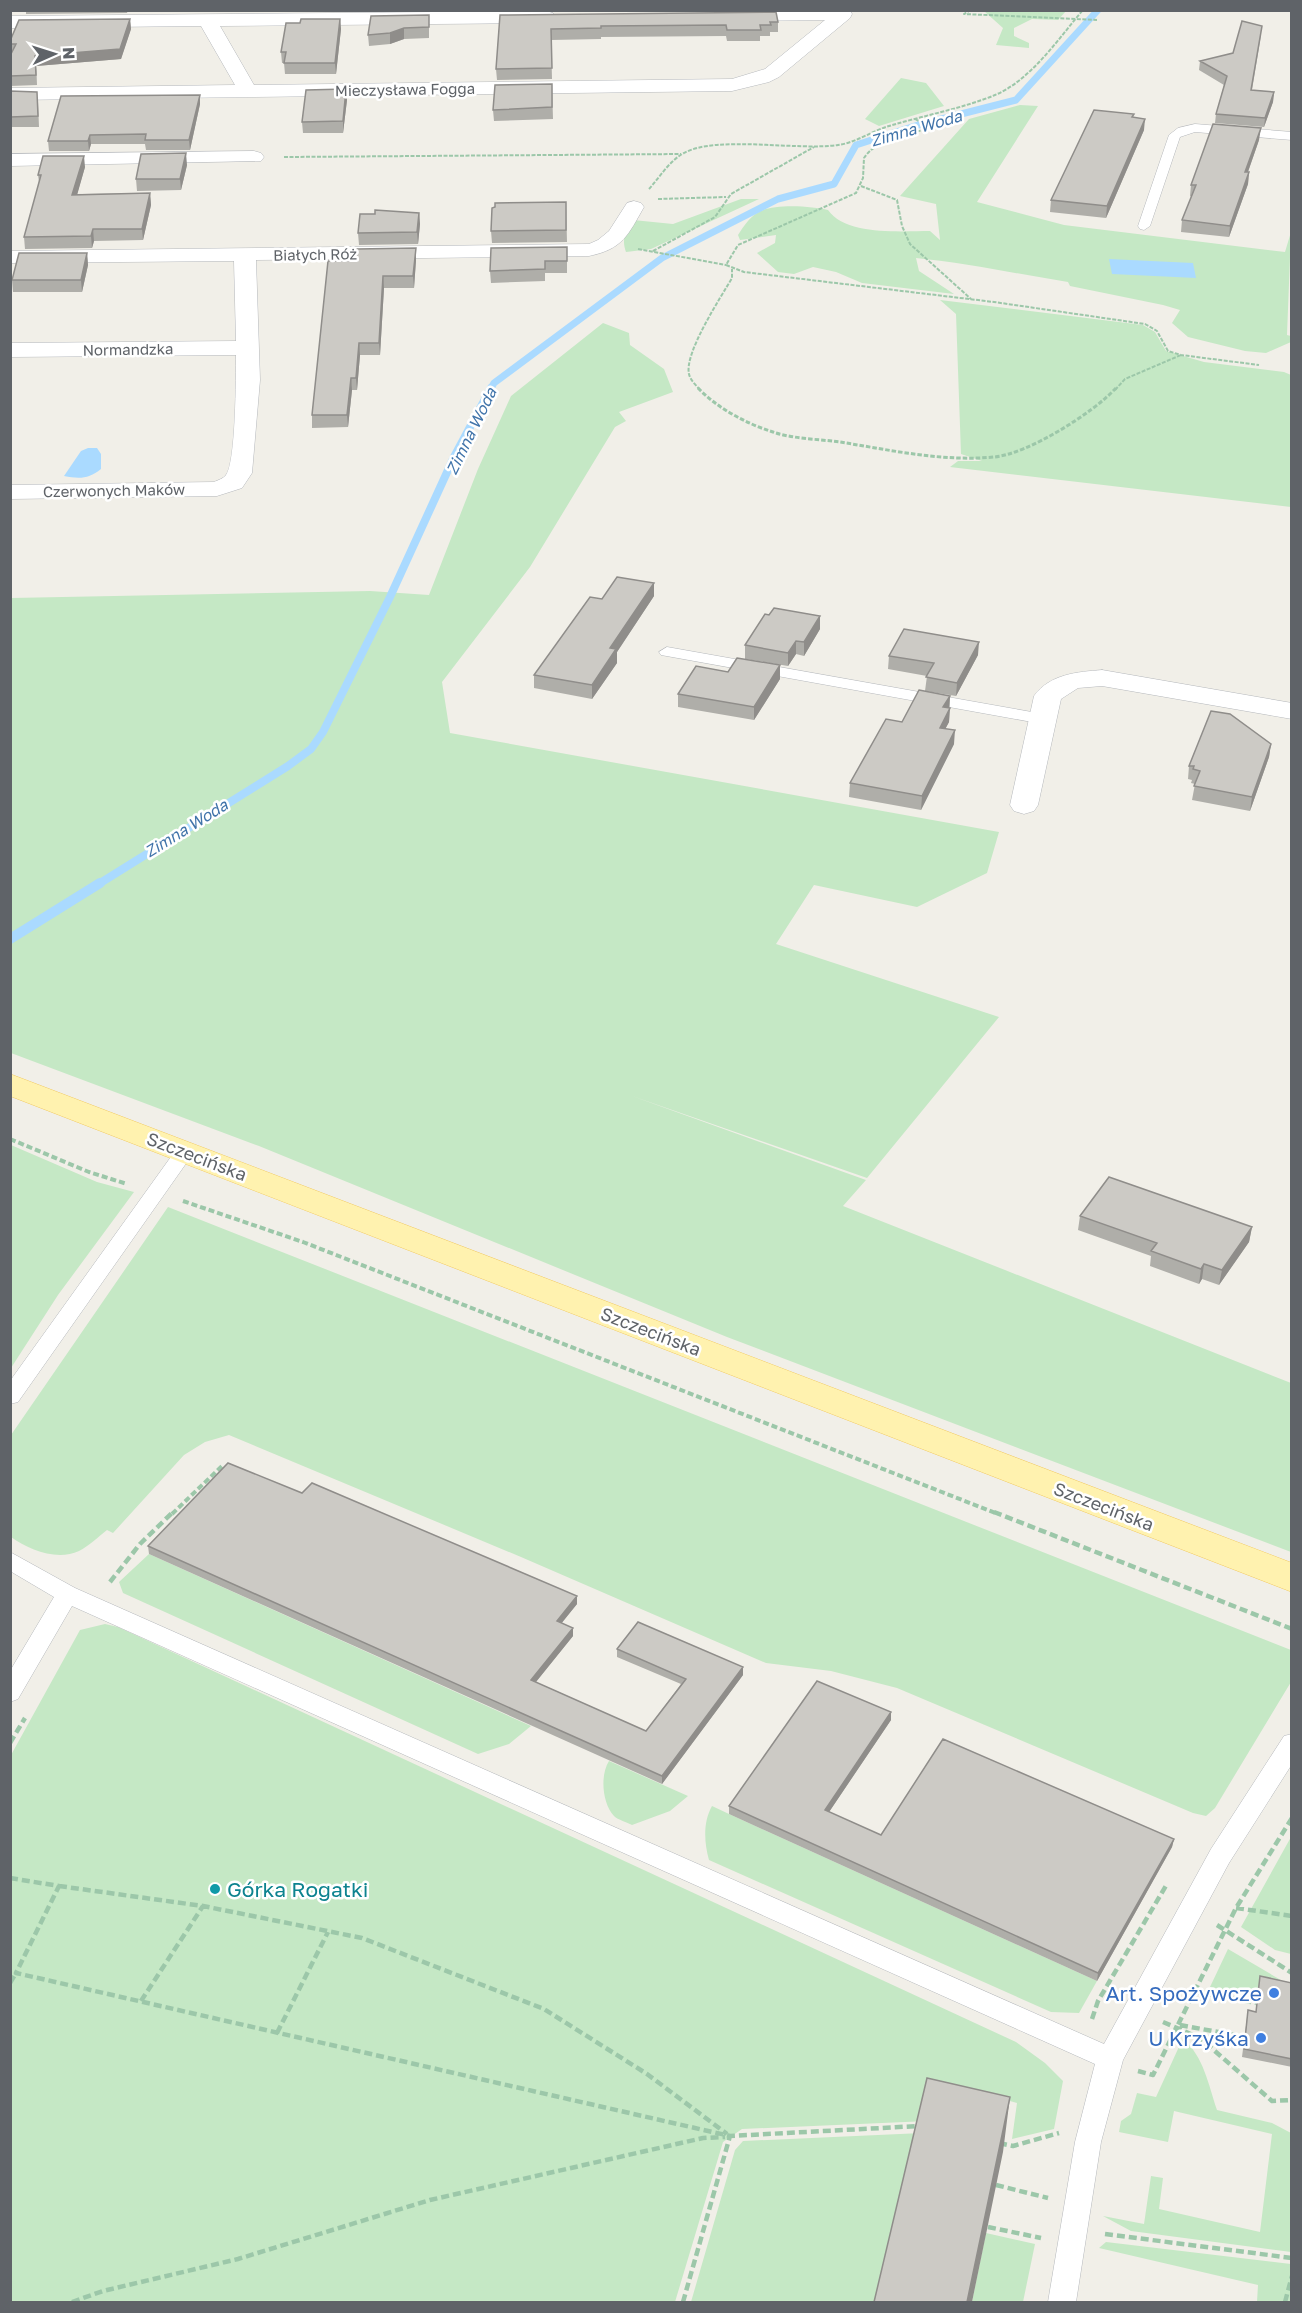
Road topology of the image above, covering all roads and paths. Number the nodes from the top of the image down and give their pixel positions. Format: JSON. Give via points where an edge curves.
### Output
{"nodes":[{"id":1,"x":970,"y":10,"type":"edge"},
{"id":2,"x":1083,"y":10,"type":"edge"},
{"id":3,"x":844,"y":12,"type":"edge"},
{"id":4,"x":711,"y":15,"type":"edge"},
{"id":5,"x":567,"y":17,"type":"edge"},
{"id":6,"x":1077,"y":18,"type":"junction"},
{"id":7,"x":207,"y":20,"type":"junction"},
{"id":8,"x":1097,"y":20,"type":"dead end"},
{"id":9,"x":10,"y":22,"type":"edge"},
{"id":10,"x":249,"y":91,"type":"junction"},
{"id":11,"x":10,"y":94,"type":"edge"},
{"id":12,"x":914,"y":118,"type":"junction"},
{"id":13,"x":1292,"y":136,"type":"edge"},
{"id":14,"x":814,"y":147,"type":"junction"},
{"id":15,"x":682,"y":154,"type":"junction"},
{"id":16,"x":254,"y":157,"type":"joint"},
{"id":17,"x":10,"y":160,"type":"edge"},
{"id":18,"x":861,"y":186,"type":"junction"},
{"id":19,"x":727,"y":197,"type":"junction"},
{"id":20,"x":637,"y":203,"type":"junction"},
{"id":21,"x":1144,"y":226,"type":"dead end"},
{"id":22,"x":245,"y":254,"type":"junction"},
{"id":23,"x":10,"y":257,"type":"edge"},
{"id":24,"x":726,"y":265,"type":"junction"},
{"id":25,"x":732,"y":269,"type":"junction"},
{"id":26,"x":971,"y":300,"type":"junction"},
{"id":27,"x":246,"y":348,"type":"junction"},
{"id":28,"x":10,"y":350,"type":"edge"},
{"id":29,"x":1181,"y":355,"type":"junction"},
{"id":30,"x":1259,"y":365,"type":"dead end"},
{"id":31,"x":10,"y":492,"type":"edge"},
{"id":32,"x":667,"y":652,"type":"dead end"},
{"id":33,"x":1292,"y":711,"type":"edge"},
{"id":34,"x":1043,"y":719,"type":"junction"},
{"id":35,"x":1024,"y":805,"type":"dead end"},
{"id":36,"x":10,"y":1084,"type":"edge"},
{"id":37,"x":10,"y":1138,"type":"edge"},
{"id":38,"x":185,"y":1151,"type":"junction"},
{"id":39,"x":156,"y":1192,"type":"junction"},
{"id":40,"x":10,"y":1397,"type":"edge"},
{"id":41,"x":223,"y":1465,"type":"edge"},
{"id":42,"x":140,"y":1544,"type":"dead end"},
{"id":43,"x":10,"y":1560,"type":"edge"},
{"id":44,"x":1292,"y":1578,"type":"edge"},
{"id":45,"x":67,"y":1594,"type":"junction"},
{"id":46,"x":1292,"y":1629,"type":"edge"},
{"id":47,"x":10,"y":1693,"type":"edge"},
{"id":48,"x":1292,"y":1743,"type":"edge"},
{"id":49,"x":1292,"y":1818,"type":"edge"},
{"id":50,"x":10,"y":1878,"type":"edge"},
{"id":51,"x":59,"y":1886,"type":"junction"},
{"id":52,"x":203,"y":1906,"type":"junction"},
{"id":53,"x":1191,"y":1908,"type":"junction"},
{"id":54,"x":1236,"y":1908,"type":"junction"},
{"id":55,"x":1292,"y":1916,"type":"edge"},
{"id":56,"x":1226,"y":1931,"type":"junction"},
{"id":57,"x":328,"y":1932,"type":"junction"},
{"id":58,"x":16,"y":1973,"type":"junction"},
{"id":59,"x":1292,"y":1973,"type":"edge"},
{"id":60,"x":10,"y":1983,"type":"edge"},
{"id":61,"x":1196,"y":1992,"type":"junction"},
{"id":62,"x":141,"y":2001,"type":"junction"},
{"id":63,"x":1257,"y":2003,"type":"edge"},
{"id":64,"x":1137,"y":2010,"type":"junction"},
{"id":65,"x":1178,"y":2027,"type":"junction"},
{"id":66,"x":277,"y":2033,"type":"junction"},
{"id":67,"x":1245,"y":2037,"type":"edge"},
{"id":68,"x":1110,"y":2059,"type":"junction"},
{"id":69,"x":1136,"y":2080,"type":"dead end"},
{"id":70,"x":1292,"y":2100,"type":"edge"},
{"id":71,"x":1092,"y":2124,"type":"junction"},
{"id":72,"x":926,"y":2128,"type":"edge"},
{"id":73,"x":730,"y":2136,"type":"junction"},
{"id":74,"x":991,"y":2142,"type":"edge"},
{"id":75,"x":996,"y":2185,"type":"edge"},
{"id":76,"x":1052,"y":2199,"type":"dead end"},
{"id":77,"x":987,"y":2227,"type":"edge"},
{"id":78,"x":1074,"y":2233,"type":"junction"},
{"id":79,"x":1044,"y":2239,"type":"dead end"},
{"id":80,"x":1292,"y":2258,"type":"edge"},
{"id":81,"x":1292,"y":2276,"type":"edge"},
{"id":82,"x":72,"y":2302,"type":"edge"},
{"id":83,"x":683,"y":2302,"type":"edge"},
{"id":84,"x":1062,"y":2302,"type":"edge"},
{"id":85,"x":1285,"y":2302,"type":"edge"}],
"edges":[{"from":1,"to":6,"type":"path","via":[[964,14]]},
{"from":2,"to":6,"type":"path"},
{"from":3,"to":4,"type":"street"},
{"from":3,"to":10,"type":"street","name":"Mieczysława Fogga","via":[[772,73],[732,85]]},
{"from":5,"to":7,"type":"street"},
{"from":6,"to":8,"type":"path"},
{"from":6,"to":12,"type":"path","via":[[1008,88]]},
{"from":7,"to":9,"type":"street"},
{"from":7,"to":10,"type":"street"},
{"from":10,"to":11,"type":"street","name":"Mieczysława Fogga"},
{"from":12,"to":14,"type":"path","via":[[842,145]]},
{"from":12,"to":18,"type":"path","via":[[931,128],[884,143],[865,154]]},
{"from":13,"to":21,"type":"lane","via":[[1182,130],[1174,135]]},
{"from":14,"to":15,"type":"path","via":[[711,146]]},
{"from":14,"to":19,"type":"path"},
{"from":15,"to":16,"type":"path"},
{"from":15,"to":20,"type":"path"},
{"from":16,"to":17,"type":"street"},
{"from":18,"to":24,"type":"path","via":[[856,193],[738,245]]},
{"from":18,"to":26,"type":"path","via":[[897,200],[904,232],[914,248],[959,284]]},
{"from":19,"to":20,"type":"path"},
{"from":19,"to":24,"type":"path","via":[[715,218],[655,251]]},
{"from":20,"to":22,"type":"street","name":"Białych Róż","via":[[614,241],[589,250]]},
{"from":22,"to":23,"type":"street","name":"Białych Róż"},
{"from":22,"to":27,"type":"street"},
{"from":24,"to":25,"type":"path"},
{"from":25,"to":26,"type":"path"},
{"from":25,"to":29,"type":"path","via":[[732,278],[702,330],[689,375],[704,394],[775,433],[933,456],[995,457],[1017,451],[1068,425],[1105,400],[1125,379]]},
{"from":26,"to":29,"type":"path","via":[[1145,324],[1157,331],[1168,351]]},
{"from":27,"to":28,"type":"street","name":"Normandzka"},
{"from":27,"to":31,"type":"street","name":"Czerwonych Maków","via":[[248,380],[240,473],[233,483],[217,489]]},
{"from":29,"to":30,"type":"path"},
{"from":32,"to":34,"type":"lane"},
{"from":33,"to":34,"type":"street","via":[[1102,678],[1059,685],[1048,696]]},
{"from":34,"to":35,"type":"street"},
{"from":36,"to":38,"type":"main road","name":"Szczecińska"},
{"from":37,"to":39,"type":"path","via":[[89,1172]]},
{"from":38,"to":39,"type":"lane"},
{"from":38,"to":44,"type":"main road","name":"Szczecińska"},
{"from":39,"to":40,"type":"lane"},
{"from":39,"to":46,"type":"path","via":[[303,1242]]},
{"from":41,"to":42,"type":"path"},
{"from":43,"to":45,"type":"lane"},
{"from":45,"to":47,"type":"lane"},
{"from":45,"to":68,"type":"lane"},
{"from":48,"to":53,"type":"lane"},
{"from":49,"to":54,"type":"path"},
{"from":50,"to":51,"type":"path"},
{"from":51,"to":52,"type":"path"},
{"from":51,"to":58,"type":"path"},
{"from":52,"to":57,"type":"path"},
{"from":52,"to":62,"type":"path"},
{"from":53,"to":56,"type":"path"},
{"from":53,"to":64,"type":"lane"},
{"from":54,"to":55,"type":"path"},
{"from":54,"to":56,"type":"path"},
{"from":56,"to":59,"type":"path"},
{"from":56,"to":61,"type":"path"},
{"from":57,"to":66,"type":"path"},
{"from":57,"to":73,"type":"path","via":[[362,1938],[544,2009],[647,2074]]},
{"from":58,"to":60,"type":"path"},
{"from":58,"to":62,"type":"path"},
{"from":61,"to":63,"type":"path"},
{"from":61,"to":65,"type":"path"},
{"from":62,"to":66,"type":"path"},
{"from":64,"to":65,"type":"path"},
{"from":64,"to":68,"type":"lane"},
{"from":65,"to":67,"type":"path"},
{"from":65,"to":69,"type":"path","via":[[1153,2075],[1139,2070]]},
{"from":65,"to":70,"type":"path","via":[[1200,2038],[1272,2101]]},
{"from":66,"to":73,"type":"path"},
{"from":68,"to":71,"type":"lane"},
{"from":71,"to":74,"type":"path","via":[[1013,2146]]},
{"from":71,"to":78,"type":"lane"},
{"from":72,"to":73,"type":"path"},
{"from":73,"to":82,"type":"path","via":[[703,2138],[430,2200],[238,2259]]},
{"from":73,"to":83,"type":"path"},
{"from":75,"to":76,"type":"path"},
{"from":77,"to":79,"type":"path"},
{"from":78,"to":80,"type":"path"},
{"from":78,"to":84,"type":"lane"},
{"from":81,"to":85,"type":"path"}]}
